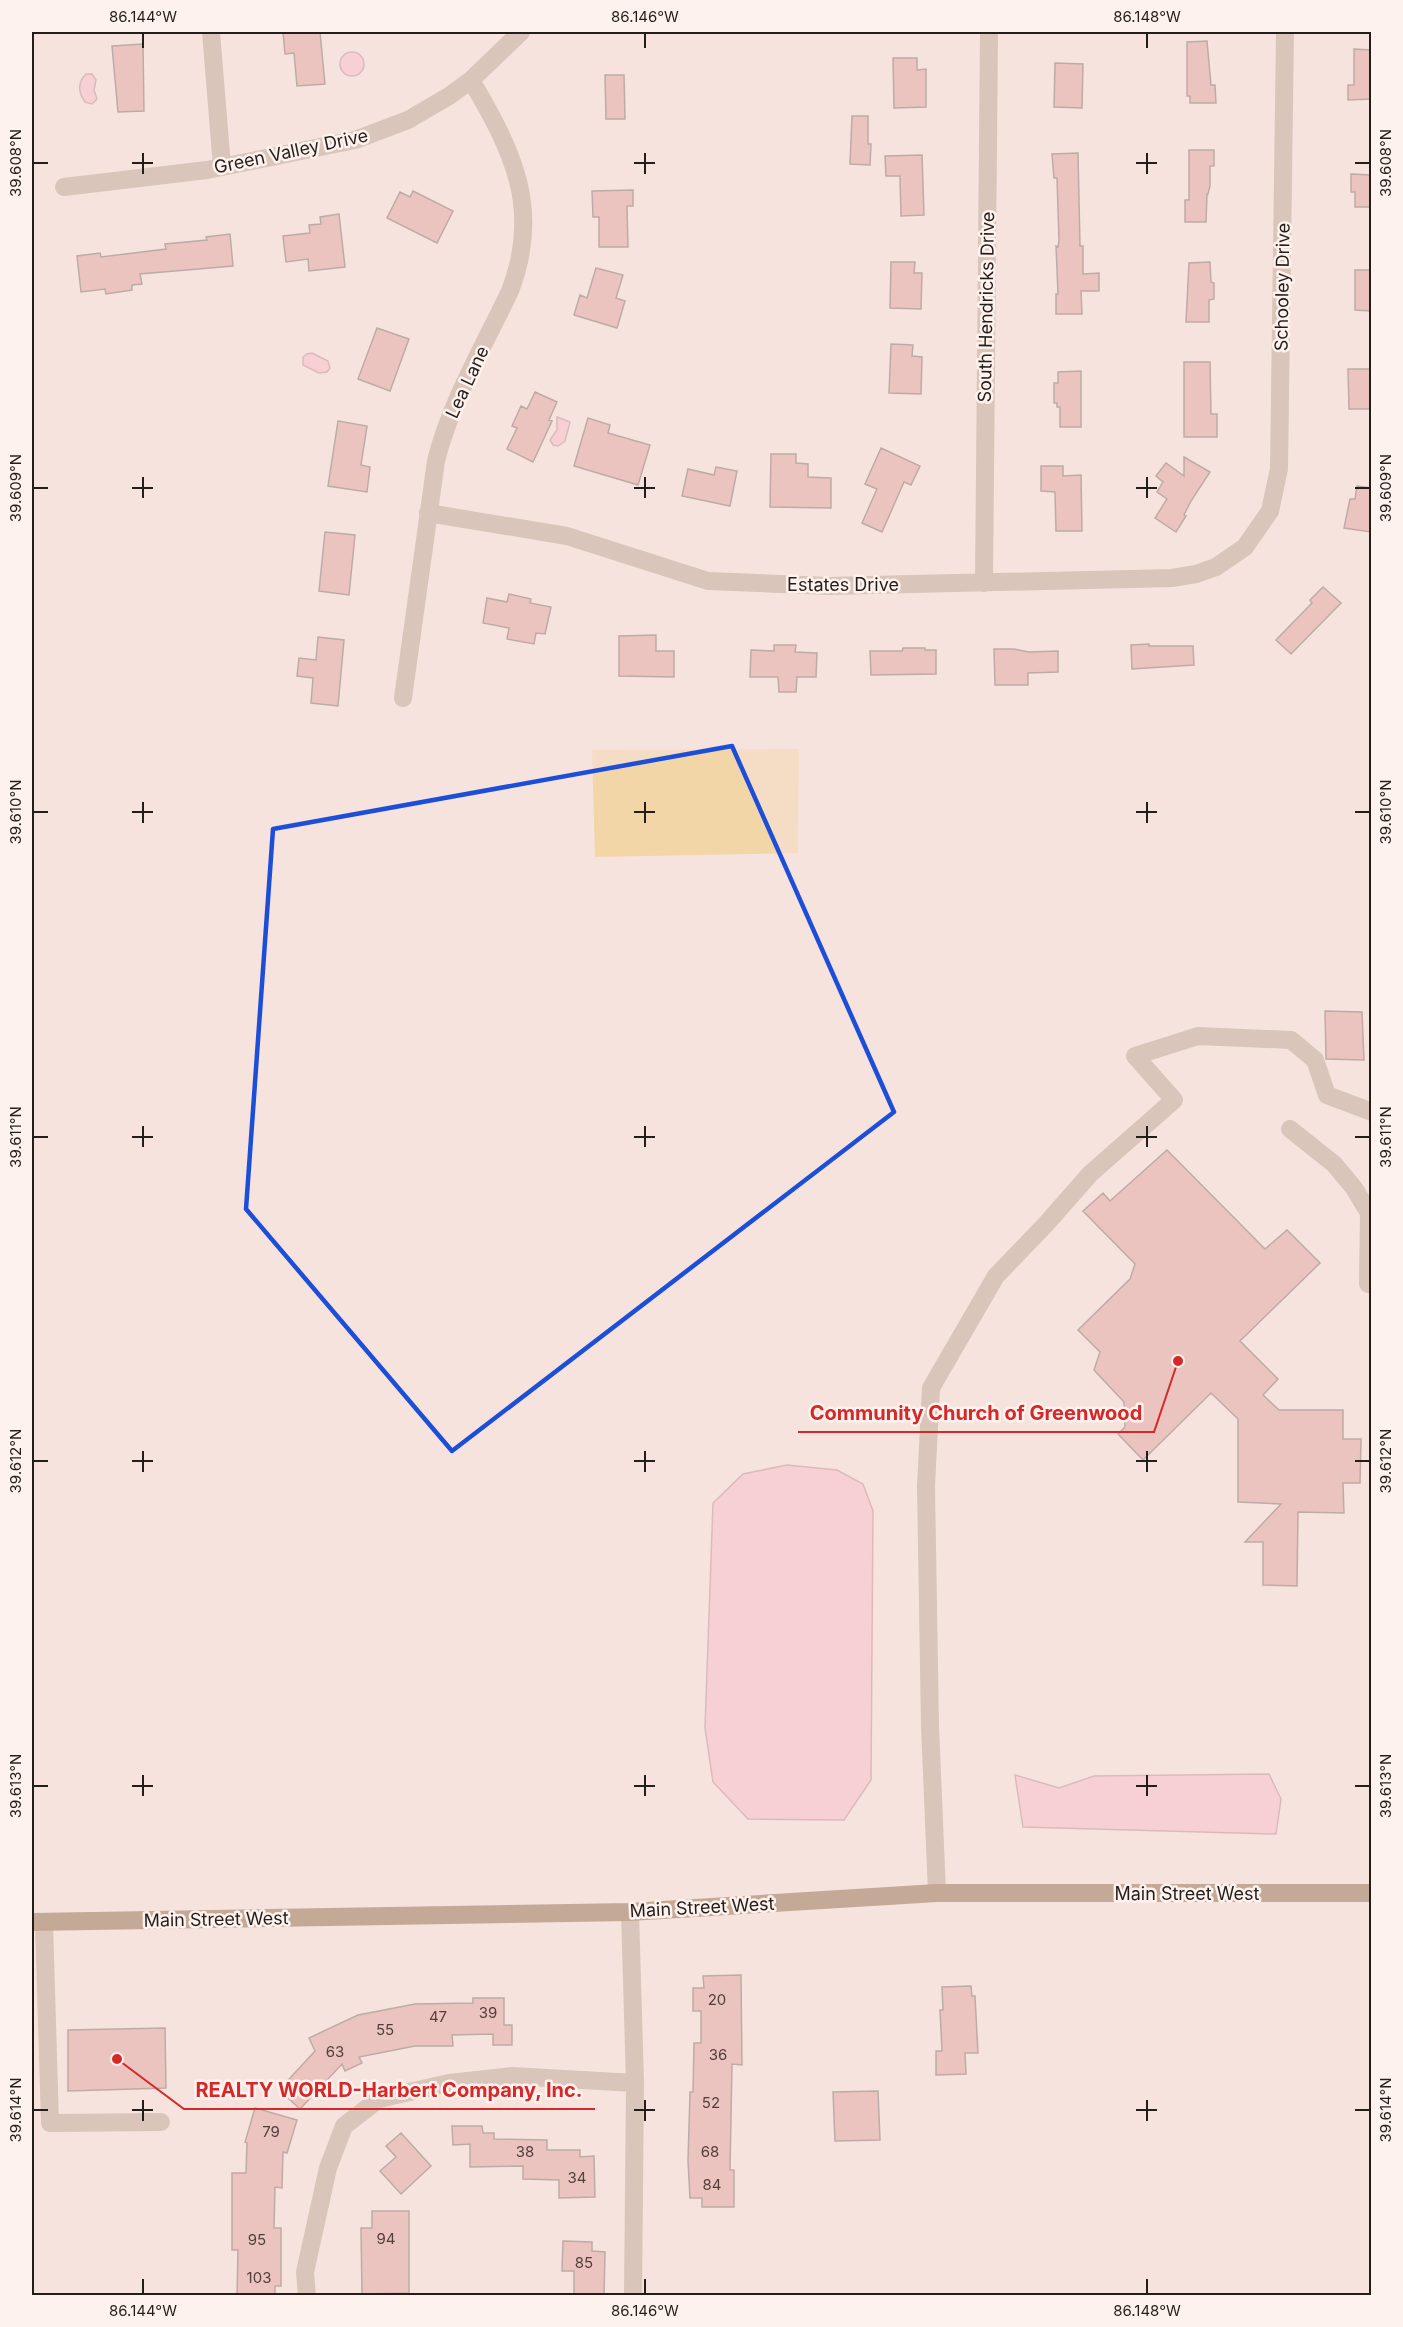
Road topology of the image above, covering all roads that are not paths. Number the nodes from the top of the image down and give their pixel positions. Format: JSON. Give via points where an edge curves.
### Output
{"nodes":[{"id":1,"x":211,"y":32,"type":"edge"},
{"id":2,"x":521,"y":32,"type":"edge"},
{"id":3,"x":989,"y":32,"type":"edge"},
{"id":4,"x":1285,"y":32,"type":"edge"},
{"id":5,"x":471,"y":80,"type":"junction"},
{"id":6,"x":222,"y":167,"type":"junction"},
{"id":7,"x":64,"y":188,"type":"dead end"},
{"id":8,"x":428,"y":513,"type":"junction"},
{"id":9,"x":1254,"y":537,"type":"joint"},
{"id":10,"x":984,"y":583,"type":"junction"},
{"id":11,"x":403,"y":698,"type":"dead end"},
{"id":12,"x":1371,"y":1112,"type":"edge"},
{"id":13,"x":1290,"y":1129,"type":"dead end"},
{"id":14,"x":1368,"y":1284,"type":"dead end"},
{"id":15,"x":937,"y":1893,"type":"junction"},
{"id":16,"x":1371,"y":1893,"type":"edge"},
{"id":17,"x":630,"y":1912,"type":"junction"},
{"id":18,"x":38,"y":1922,"type":"edge"},
{"id":19,"x":635,"y":2083,"type":"junction"},
{"id":20,"x":161,"y":2122,"type":"dead end"},
{"id":21,"x":307,"y":2295,"type":"edge"},
{"id":22,"x":633,"y":2295,"type":"edge"}],
"edges":[{"from":1,"to":6,"type":"street"},
{"from":2,"to":5,"type":"street","name":"Green Valley Drive"},
{"from":3,"to":10,"type":"street","name":"South Hendricks Drive"},
{"from":4,"to":9,"type":"street","name":"Schooley Drive","via":[[1281,453],[1270,511]]},
{"from":5,"to":6,"type":"street","name":"Green Valley Drive","via":[[408,120],[355,140]]},
{"from":5,"to":8,"type":"street","name":"Lea Lane","via":[[499,128],[514,165],[523,208],[523,235],[510,291],[441,439]]},
{"from":6,"to":7,"type":"street","name":"Green Valley Drive"},
{"from":8,"to":10,"type":"street","name":"Estates Drive","via":[[567,536],[708,581],[828,586]]},
{"from":8,"to":11,"type":"street","name":"Lea Lane"},
{"from":9,"to":10,"type":"street","name":"Estates Drive","via":[[1234,556],[1196,574]]},
{"from":12,"to":15,"type":"street","via":[[1327,1095],[1315,1060],[1291,1040],[1198,1036],[1135,1056],[1174,1100],[1090,1174],[996,1276],[931,1388],[926,1486]]},
{"from":13,"to":14,"type":"street","via":[[1334,1164],[1369,1213]]},
{"from":15,"to":16,"type":"main road","name":"Main Street West"},
{"from":15,"to":17,"type":"main road","name":"Main Street West"},
{"from":17,"to":18,"type":"main road","name":"Main Street West"},
{"from":17,"to":19,"type":"street"},
{"from":18,"to":20,"type":"street","via":[[50,2123]]},
{"from":19,"to":21,"type":"street","via":[[513,2076],[450,2083],[379,2099],[344,2126],[327,2168],[305,2272]]},
{"from":19,"to":22,"type":"street"}]}
